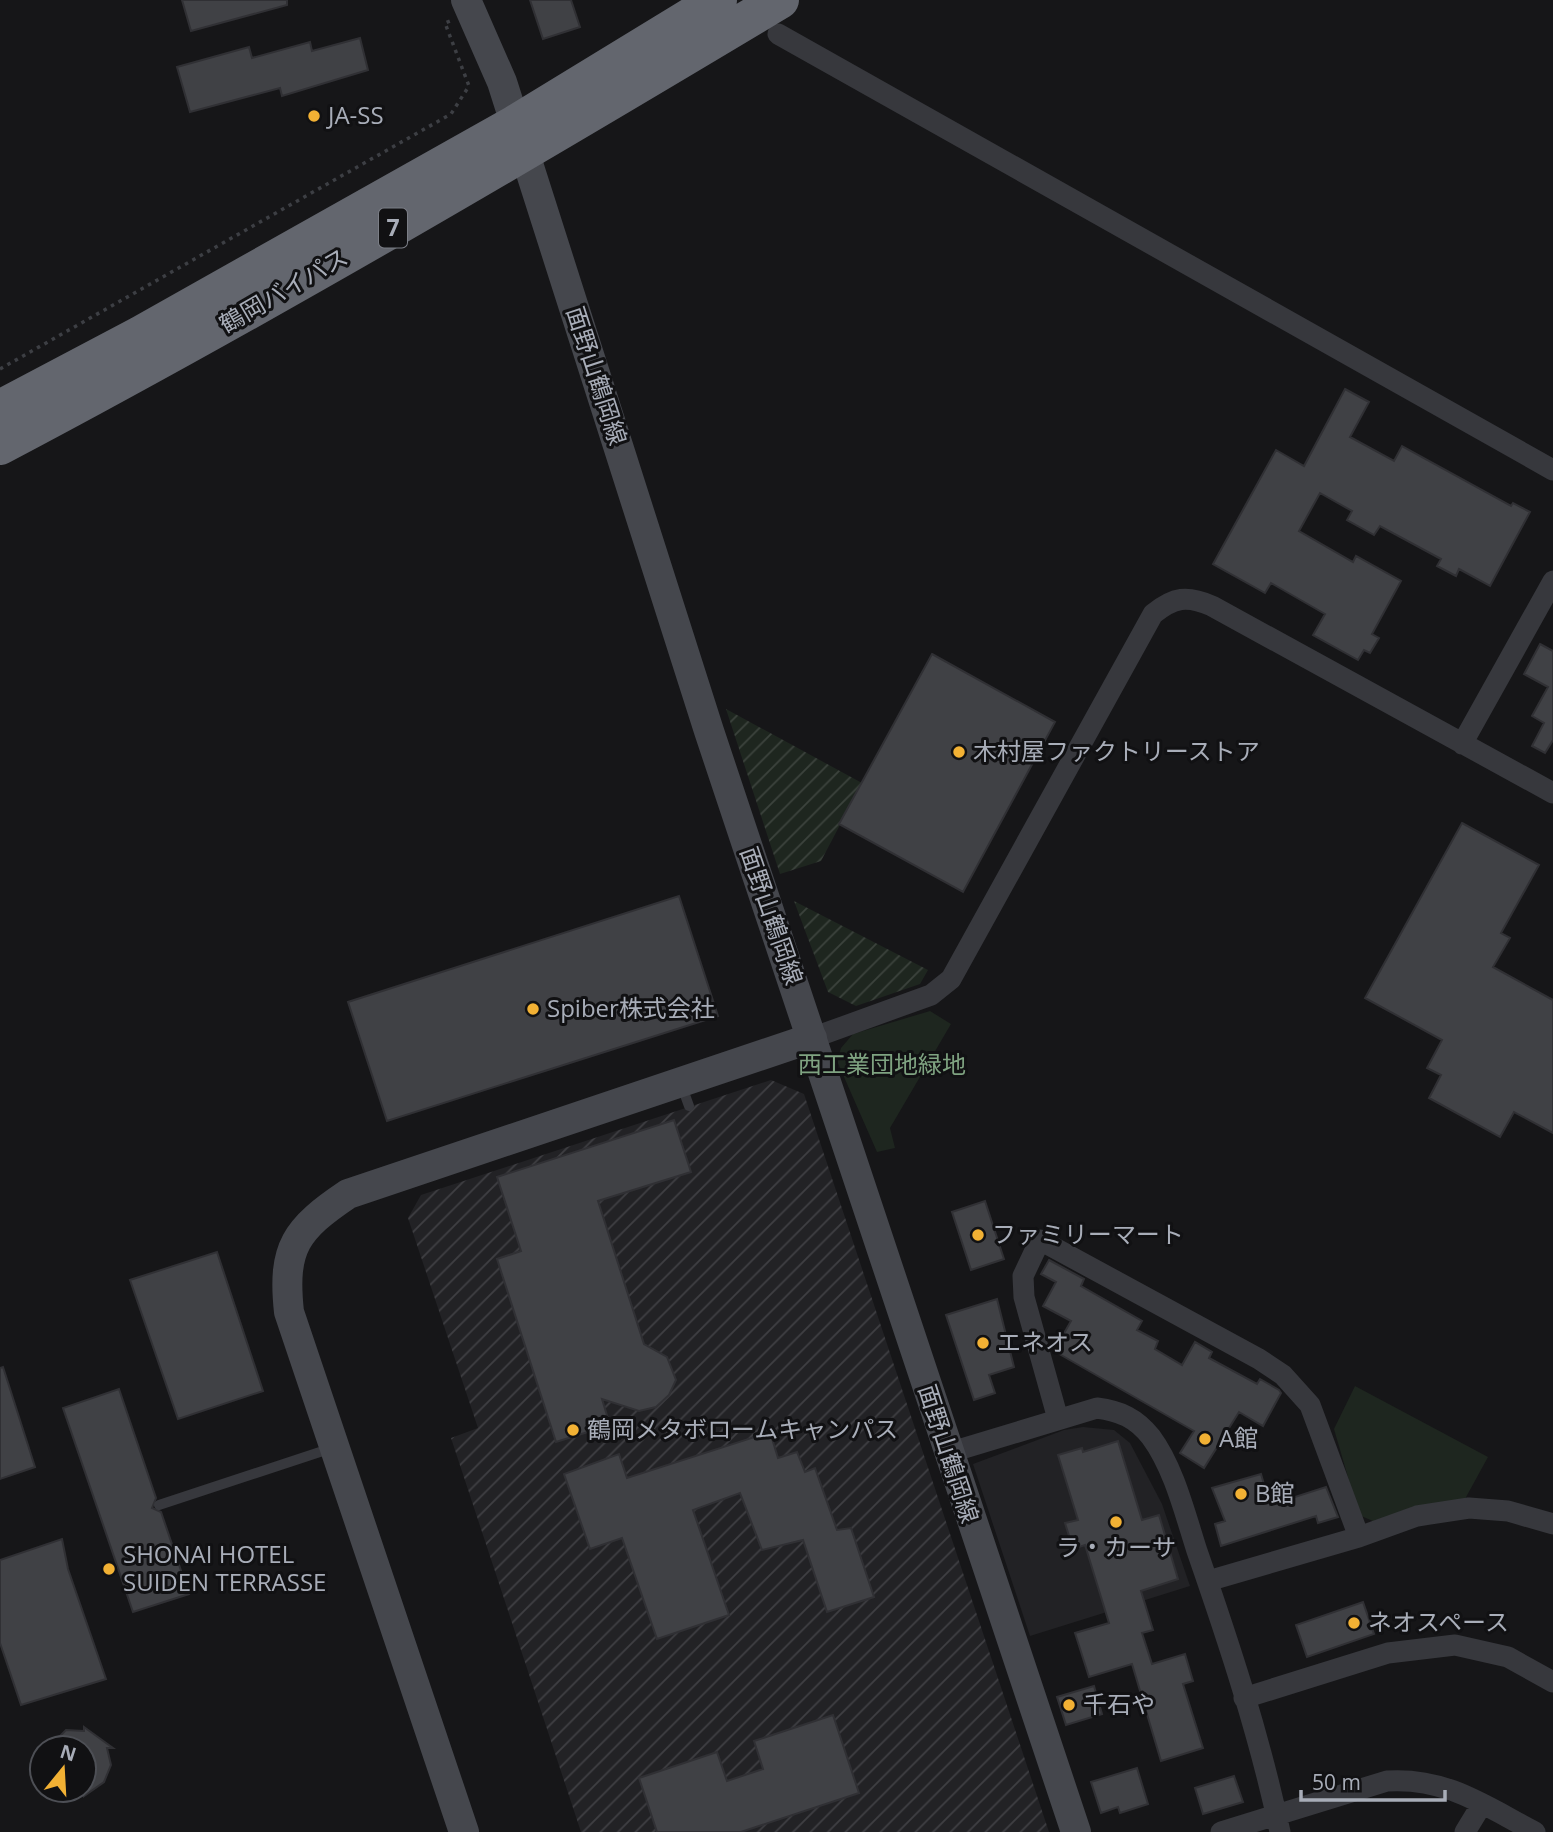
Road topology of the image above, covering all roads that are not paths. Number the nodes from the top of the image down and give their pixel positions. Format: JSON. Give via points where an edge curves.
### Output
{"nodes":[{"id":1,"x":719,"y":0,"type":"edge"},
{"id":2,"x":468,"y":6,"type":"edge"},
{"id":3,"x":779,"y":17,"type":"edge"},
{"id":4,"x":520,"y":139,"type":"junction"},
{"id":5,"x":0,"y":409,"type":"edge"},
{"id":6,"x":0,"y":446,"type":"edge"},
{"id":7,"x":1553,"y":470,"type":"edge"},
{"id":8,"x":1553,"y":581,"type":"edge"},
{"id":9,"x":1462,"y":744,"type":"junction"},
{"id":10,"x":1553,"y":793,"type":"edge"},
{"id":11,"x":812,"y":1038,"type":"junction"},
{"id":12,"x":1058,"y":1419,"type":"junction"},
{"id":13,"x":334,"y":1447,"type":"junction"},
{"id":14,"x":948,"y":1453,"type":"junction"},
{"id":15,"x":159,"y":1505,"type":"dead end"},
{"id":16,"x":1553,"y":1524,"type":"edge"},
{"id":17,"x":1359,"y":1537,"type":"junction"},
{"id":18,"x":1208,"y":1581,"type":"junction"},
{"id":19,"x":1553,"y":1682,"type":"edge"},
{"id":20,"x":1244,"y":1698,"type":"junction"},
{"id":21,"x":1482,"y":1804,"type":"junction"},
{"id":22,"x":1278,"y":1823,"type":"edge"},
{"id":23,"x":464,"y":1832,"type":"edge"},
{"id":24,"x":1076,"y":1832,"type":"edge"},
{"id":25,"x":1222,"y":1832,"type":"edge"},
{"id":26,"x":1465,"y":1832,"type":"edge"},
{"id":27,"x":1535,"y":1832,"type":"edge"}],
"edges":[{"from":1,"to":4,"type":"highway","name":"鶴岡バイパス","number":"7"},
{"from":2,"to":4,"type":"main road","name":"面野山鶴岡線","via":[[502,82]]},
{"from":3,"to":4,"type":"highway","name":"鶴岡バイパス","number":"7"},
{"from":3,"to":7,"type":"street"},
{"from":4,"to":5,"type":"highway","name":"鶴岡バイパス","number":"7"},
{"from":4,"to":6,"type":"highway","name":"鶴岡バイパス","number":"7","via":[[163,359]]},
{"from":4,"to":11,"type":"main road","name":"面野山鶴岡線"},
{"from":8,"to":9,"type":"street"},
{"from":9,"to":10,"type":"street"},
{"from":9,"to":11,"type":"street","via":[[1212,606],[1184,597],[1169,601],[1153,614],[951,979],[931,995]]},
{"from":11,"to":13,"type":"main road","via":[[685,1094],[348,1194],[312,1218],[294,1245],[285,1276],[289,1312]]},
{"from":11,"to":14,"type":"main road","name":"面野山鶴岡線"},
{"from":12,"to":14,"type":"street"},
{"from":12,"to":17,"type":"street","via":[[1024,1297],[1023,1276],[1040,1240],[1283,1375],[1310,1405]]},
{"from":12,"to":18,"type":"street","via":[[1097,1408],[1117,1411],[1138,1423],[1153,1440],[1177,1492]]},
{"from":13,"to":15,"type":"lane"},
{"from":13,"to":23,"type":"main road"},
{"from":14,"to":24,"type":"main road","name":"面野山鶴岡線"},
{"from":16,"to":17,"type":"street","via":[[1508,1511],[1469,1508],[1417,1516]]},
{"from":17,"to":18,"type":"street"},
{"from":18,"to":20,"type":"street"},
{"from":19,"to":20,"type":"street","via":[[1508,1657],[1455,1645],[1388,1653]]},
{"from":20,"to":22,"type":"street"},
{"from":21,"to":22,"type":"street","via":[[1416,1779],[1387,1781]]},
{"from":21,"to":26,"type":"street"},
{"from":21,"to":27,"type":"street"},
{"from":22,"to":25,"type":"street"}]}
